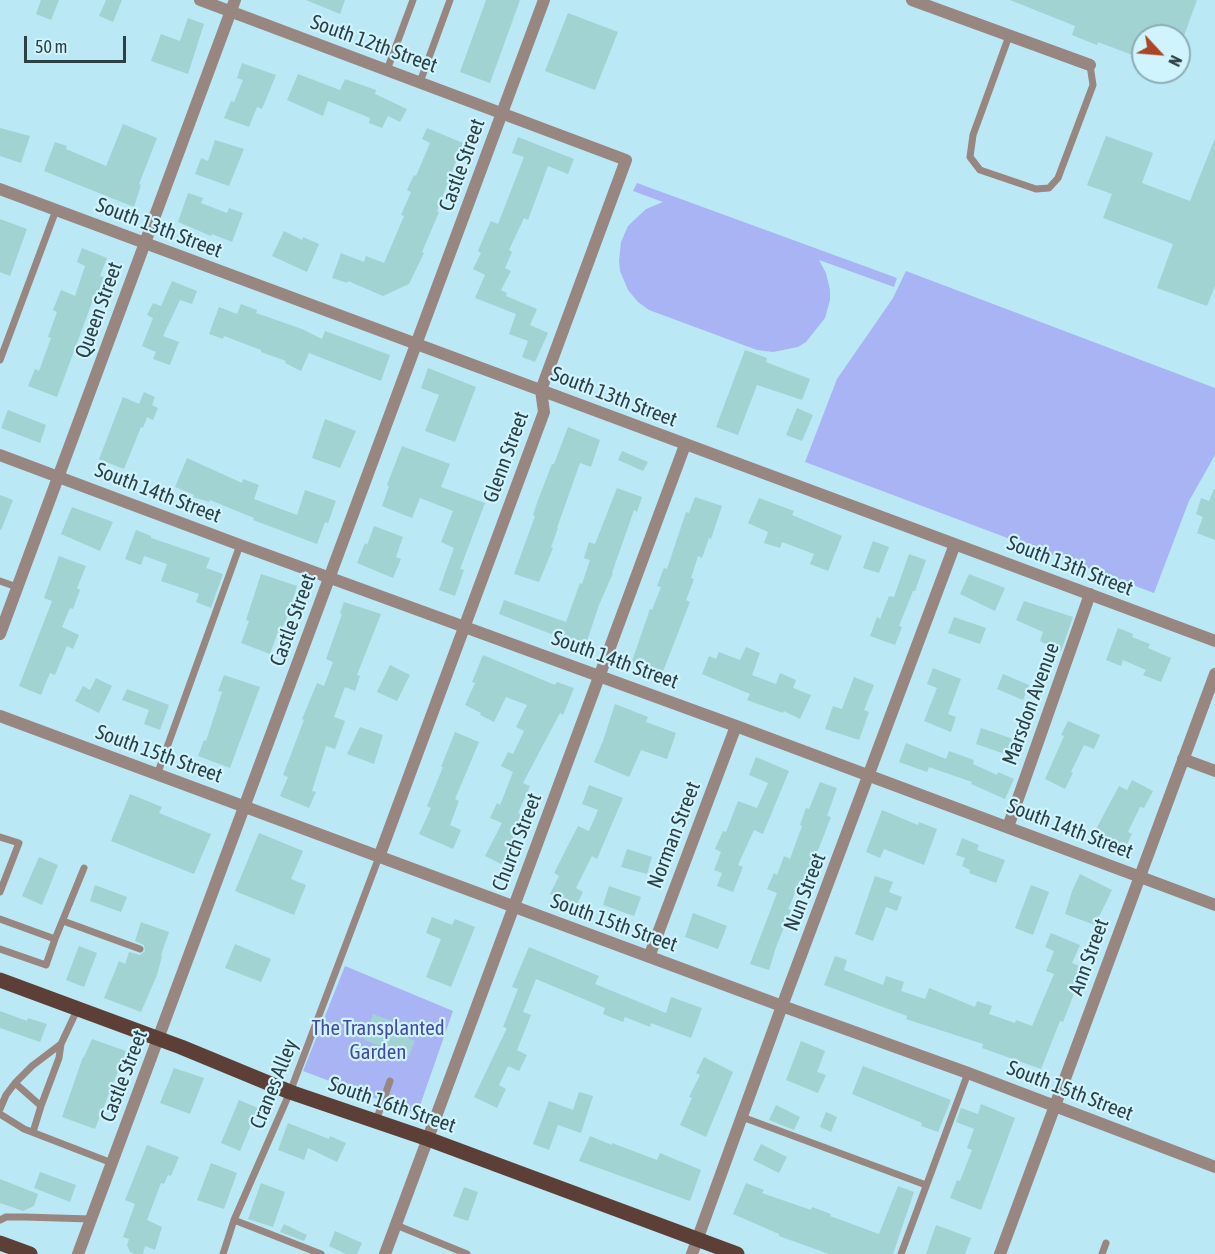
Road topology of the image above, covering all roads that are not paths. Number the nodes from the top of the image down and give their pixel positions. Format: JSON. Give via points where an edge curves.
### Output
{"nodes":[{"id":1,"x":200,"y":0,"type":"edge"},
{"id":2,"x":413,"y":0,"type":"edge"},
{"id":3,"x":450,"y":0,"type":"edge"},
{"id":4,"x":544,"y":0,"type":"edge"},
{"id":5,"x":912,"y":0,"type":"edge"},
{"id":6,"x":233,"y":6,"type":"edge"},
{"id":7,"x":1009,"y":36,"type":"junction"},
{"id":8,"x":1090,"y":65,"type":"joint"},
{"id":9,"x":387,"y":70,"type":"junction"},
{"id":10,"x":420,"y":82,"type":"junction"},
{"id":11,"x":502,"y":112,"type":"junction"},
{"id":12,"x":0,"y":189,"type":"edge"},
{"id":13,"x":56,"y":210,"type":"junction"},
{"id":14,"x":145,"y":243,"type":"junction"},
{"id":15,"x":416,"y":344,"type":"junction"},
{"id":16,"x":0,"y":360,"type":"edge"},
{"id":17,"x":541,"y":390,"type":"junction"},
{"id":18,"x":685,"y":445,"type":"junction"},
{"id":19,"x":0,"y":455,"type":"edge"},
{"id":20,"x":58,"y":476,"type":"junction"},
{"id":21,"x":955,"y":544,"type":"junction"},
{"id":22,"x":240,"y":545,"type":"junction"},
{"id":23,"x":329,"y":578,"type":"junction"},
{"id":24,"x":0,"y":581,"type":"edge"},
{"id":25,"x":17,"y":588,"type":"junction"},
{"id":26,"x":1090,"y":594,"type":"junction"},
{"id":27,"x":463,"y":626,"type":"junction"},
{"id":28,"x":0,"y":634,"type":"edge"},
{"id":29,"x":1215,"y":641,"type":"edge"},
{"id":30,"x":1215,"y":674,"type":"edge"},
{"id":31,"x":600,"y":676,"type":"junction"},
{"id":32,"x":0,"y":716,"type":"edge"},
{"id":33,"x":736,"y":726,"type":"junction"},
{"id":34,"x":1183,"y":759,"type":"junction"},
{"id":35,"x":1215,"y":771,"type":"edge"},
{"id":36,"x":157,"y":775,"type":"junction"},
{"id":37,"x":870,"y":776,"type":"junction"},
{"id":38,"x":244,"y":806,"type":"junction"},
{"id":39,"x":1008,"y":827,"type":"junction"},
{"id":40,"x":0,"y":837,"type":"edge"},
{"id":41,"x":379,"y":857,"type":"junction"},
{"id":42,"x":84,"y":868,"type":"dead end"},
{"id":43,"x":1140,"y":876,"type":"junction"},
{"id":44,"x":0,"y":892,"type":"edge"},
{"id":45,"x":1215,"y":905,"type":"edge"},
{"id":46,"x":513,"y":907,"type":"junction"},
{"id":47,"x":0,"y":919,"type":"edge"},
{"id":48,"x":63,"y":921,"type":"junction"},
{"id":49,"x":55,"y":939,"type":"junction"},
{"id":50,"x":0,"y":949,"type":"edge"},
{"id":51,"x":140,"y":949,"type":"dead end"},
{"id":52,"x":649,"y":957,"type":"junction"},
{"id":53,"x":0,"y":980,"type":"edge"},
{"id":54,"x":782,"y":1006,"type":"junction"},
{"id":55,"x":77,"y":1010,"type":"junction"},
{"id":56,"x":158,"y":1039,"type":"junction"},
{"id":57,"x":61,"y":1044,"type":"junction"},
{"id":58,"x":968,"y":1073,"type":"junction"},
{"id":59,"x":390,"y":1081,"type":"dead end"},
{"id":60,"x":15,"y":1083,"type":"junction"},
{"id":61,"x":290,"y":1092,"type":"junction"},
{"id":62,"x":41,"y":1106,"type":"junction"},
{"id":63,"x":1055,"y":1106,"type":"junction"},
{"id":64,"x":0,"y":1109,"type":"edge"},
{"id":65,"x":0,"y":1114,"type":"edge"},
{"id":66,"x":742,"y":1117,"type":"junction"},
{"id":67,"x":376,"y":1121,"type":"junction"},
{"id":68,"x":33,"y":1132,"type":"junction"},
{"id":69,"x":428,"y":1139,"type":"junction"},
{"id":70,"x":112,"y":1163,"type":"junction"},
{"id":71,"x":1215,"y":1167,"type":"edge"},
{"id":72,"x":926,"y":1185,"type":"junction"},
{"id":73,"x":90,"y":1219,"type":"junction"},
{"id":74,"x":0,"y":1220,"type":"edge"},
{"id":75,"x":234,"y":1220,"type":"junction"},
{"id":76,"x":396,"y":1225,"type":"junction"},
{"id":77,"x":0,"y":1243,"type":"edge"},
{"id":78,"x":1106,"y":1244,"type":"dead end"},
{"id":79,"x":695,"y":1247,"type":"edge"},
{"id":80,"x":30,"y":1254,"type":"edge"},
{"id":81,"x":78,"y":1254,"type":"edge"},
{"id":82,"x":223,"y":1254,"type":"edge"},
{"id":83,"x":321,"y":1254,"type":"edge"},
{"id":84,"x":386,"y":1254,"type":"edge"},
{"id":85,"x":467,"y":1254,"type":"edge"},
{"id":86,"x":737,"y":1254,"type":"edge"},
{"id":87,"x":901,"y":1254,"type":"edge"},
{"id":88,"x":1000,"y":1254,"type":"edge"},
{"id":89,"x":1102,"y":1254,"type":"edge"}],
"edges":[{"from":1,"to":6,"type":"street","name":"South 12th Street"},
{"from":2,"to":9,"type":"lane"},
{"from":3,"to":10,"type":"lane"},
{"from":4,"to":11,"type":"street","name":"Castle Street"},
{"from":5,"to":7,"type":"street"},
{"from":6,"to":9,"type":"street","name":"South 12th Street"},
{"from":6,"to":14,"type":"street","name":"Queen Street"},
{"from":7,"to":8,"type":"street"},
{"from":7,"to":8,"type":"lane","via":[[973,135],[970,157],[980,170],[1036,189],[1049,188],[1058,178],[1093,85]]},
{"from":9,"to":10,"type":"street","name":"South 12th Street"},
{"from":10,"to":11,"type":"street","name":"South 12th Street"},
{"from":11,"to":15,"type":"street","name":"Castle Street"},
{"from":11,"to":17,"type":"street","name":"Glenn Street","via":[[626,160]]},
{"from":12,"to":13,"type":"street","name":"South 13th Street"},
{"from":13,"to":14,"type":"street","name":"South 13th Street"},
{"from":13,"to":16,"type":"lane"},
{"from":14,"to":15,"type":"street","name":"South 13th Street"},
{"from":14,"to":20,"type":"street","name":"Queen Street"},
{"from":15,"to":17,"type":"street","name":"South 13th Street"},
{"from":15,"to":23,"type":"street","name":"Castle Street"},
{"from":17,"to":18,"type":"street","name":"South 13th Street"},
{"from":17,"to":27,"type":"street","name":"Glenn Street","via":[[544,412]]},
{"from":18,"to":21,"type":"street","name":"South 13th Street"},
{"from":18,"to":31,"type":"street","name":"Church Street"},
{"from":19,"to":20,"type":"street","name":"South 14th Street"},
{"from":20,"to":22,"type":"street","name":"South 14th Street"},
{"from":20,"to":25,"type":"street","name":"Queen Street"},
{"from":21,"to":26,"type":"street","name":"South 13th Street"},
{"from":21,"to":37,"type":"street","name":"Nun Street"},
{"from":22,"to":23,"type":"street","name":"South 14th Street"},
{"from":22,"to":36,"type":"lane"},
{"from":23,"to":27,"type":"street","name":"South 14th Street"},
{"from":23,"to":38,"type":"street","name":"Castle Street"},
{"from":24,"to":25,"type":"lane"},
{"from":25,"to":28,"type":"street","name":"Queen Street"},
{"from":26,"to":29,"type":"street","name":"South 13th Street"},
{"from":26,"to":39,"type":"street","name":"Marsdon Avenue"},
{"from":27,"to":31,"type":"street","name":"South 14th Street"},
{"from":27,"to":41,"type":"street","name":"Glenn Street"},
{"from":30,"to":34,"type":"street","name":"Ann Street"},
{"from":31,"to":33,"type":"street","name":"South 14th Street"},
{"from":31,"to":46,"type":"street","name":"Church Street"},
{"from":32,"to":36,"type":"street","name":"South 15th Street"},
{"from":33,"to":37,"type":"street","name":"South 14th Street"},
{"from":33,"to":52,"type":"street","name":"Norman Street"},
{"from":34,"to":35,"type":"street"},
{"from":34,"to":43,"type":"street","name":"Ann Street"},
{"from":36,"to":38,"type":"street","name":"South 15th Street"},
{"from":37,"to":39,"type":"street","name":"South 14th Street"},
{"from":37,"to":54,"type":"street","name":"Nun Street"},
{"from":38,"to":41,"type":"street","name":"South 15th Street"},
{"from":38,"to":56,"type":"street","name":"Castle Street"},
{"from":39,"to":43,"type":"street","name":"South 14th Street"},
{"from":40,"to":44,"type":"lane","via":[[19,843]]},
{"from":41,"to":46,"type":"street","name":"South 15th Street"},
{"from":41,"to":61,"type":"lane","name":"Cranes Alley"},
{"from":42,"to":48,"type":"lane"},
{"from":43,"to":45,"type":"street","name":"South 14th Street"},
{"from":43,"to":63,"type":"street","name":"Ann Street"},
{"from":46,"to":52,"type":"street","name":"South 15th Street"},
{"from":46,"to":69,"type":"street","name":"Church Street"},
{"from":47,"to":49,"type":"lane"},
{"from":48,"to":49,"type":"lane"},
{"from":48,"to":51,"type":"lane"},
{"from":49,"to":50,"type":"lane","via":[[46,965]]},
{"from":52,"to":54,"type":"street","name":"South 15th Street"},
{"from":53,"to":55,"type":"main road","name":"South 16th Street"},
{"from":54,"to":58,"type":"street","name":"South 15th Street"},
{"from":54,"to":66,"type":"street","name":"Nun Street"},
{"from":55,"to":56,"type":"main road","name":"South 16th Street"},
{"from":55,"to":57,"type":"lane"},
{"from":56,"to":61,"type":"main road","name":"South 16th Street"},
{"from":56,"to":70,"type":"street","name":"Castle Street"},
{"from":57,"to":60,"type":"lane"},
{"from":57,"to":62,"type":"lane"},
{"from":58,"to":63,"type":"street","name":"South 15th Street"},
{"from":58,"to":72,"type":"lane"},
{"from":59,"to":67,"type":"lane"},
{"from":60,"to":62,"type":"lane"},
{"from":60,"to":64,"type":"lane"},
{"from":61,"to":67,"type":"main road","name":"South 16th Street"},
{"from":61,"to":75,"type":"lane","name":"Cranes Alley"},
{"from":62,"to":68,"type":"lane"},
{"from":63,"to":71,"type":"street","name":"South 15th Street"},
{"from":63,"to":88,"type":"street","name":"Ann Street"},
{"from":65,"to":68,"type":"lane"},
{"from":66,"to":72,"type":"lane"},
{"from":66,"to":79,"type":"street","name":"Nun Street"},
{"from":67,"to":69,"type":"main road","name":"South 16th Street"},
{"from":68,"to":70,"type":"lane"},
{"from":69,"to":76,"type":"street","name":"Church Street"},
{"from":69,"to":79,"type":"main road","name":"South 16th Street"},
{"from":70,"to":73,"type":"street","name":"Castle Street"},
{"from":72,"to":87,"type":"lane"},
{"from":73,"to":74,"type":"lane"},
{"from":73,"to":81,"type":"street","name":"Castle Street"},
{"from":75,"to":82,"type":"lane","name":"Cranes Alley"},
{"from":75,"to":83,"type":"lane"},
{"from":76,"to":84,"type":"street","name":"Church Street"},
{"from":76,"to":85,"type":"lane"},
{"from":77,"to":80,"type":"main road"},
{"from":78,"to":89,"type":"lane"},
{"from":79,"to":86,"type":"main road","name":"South 16th Street"}]}
